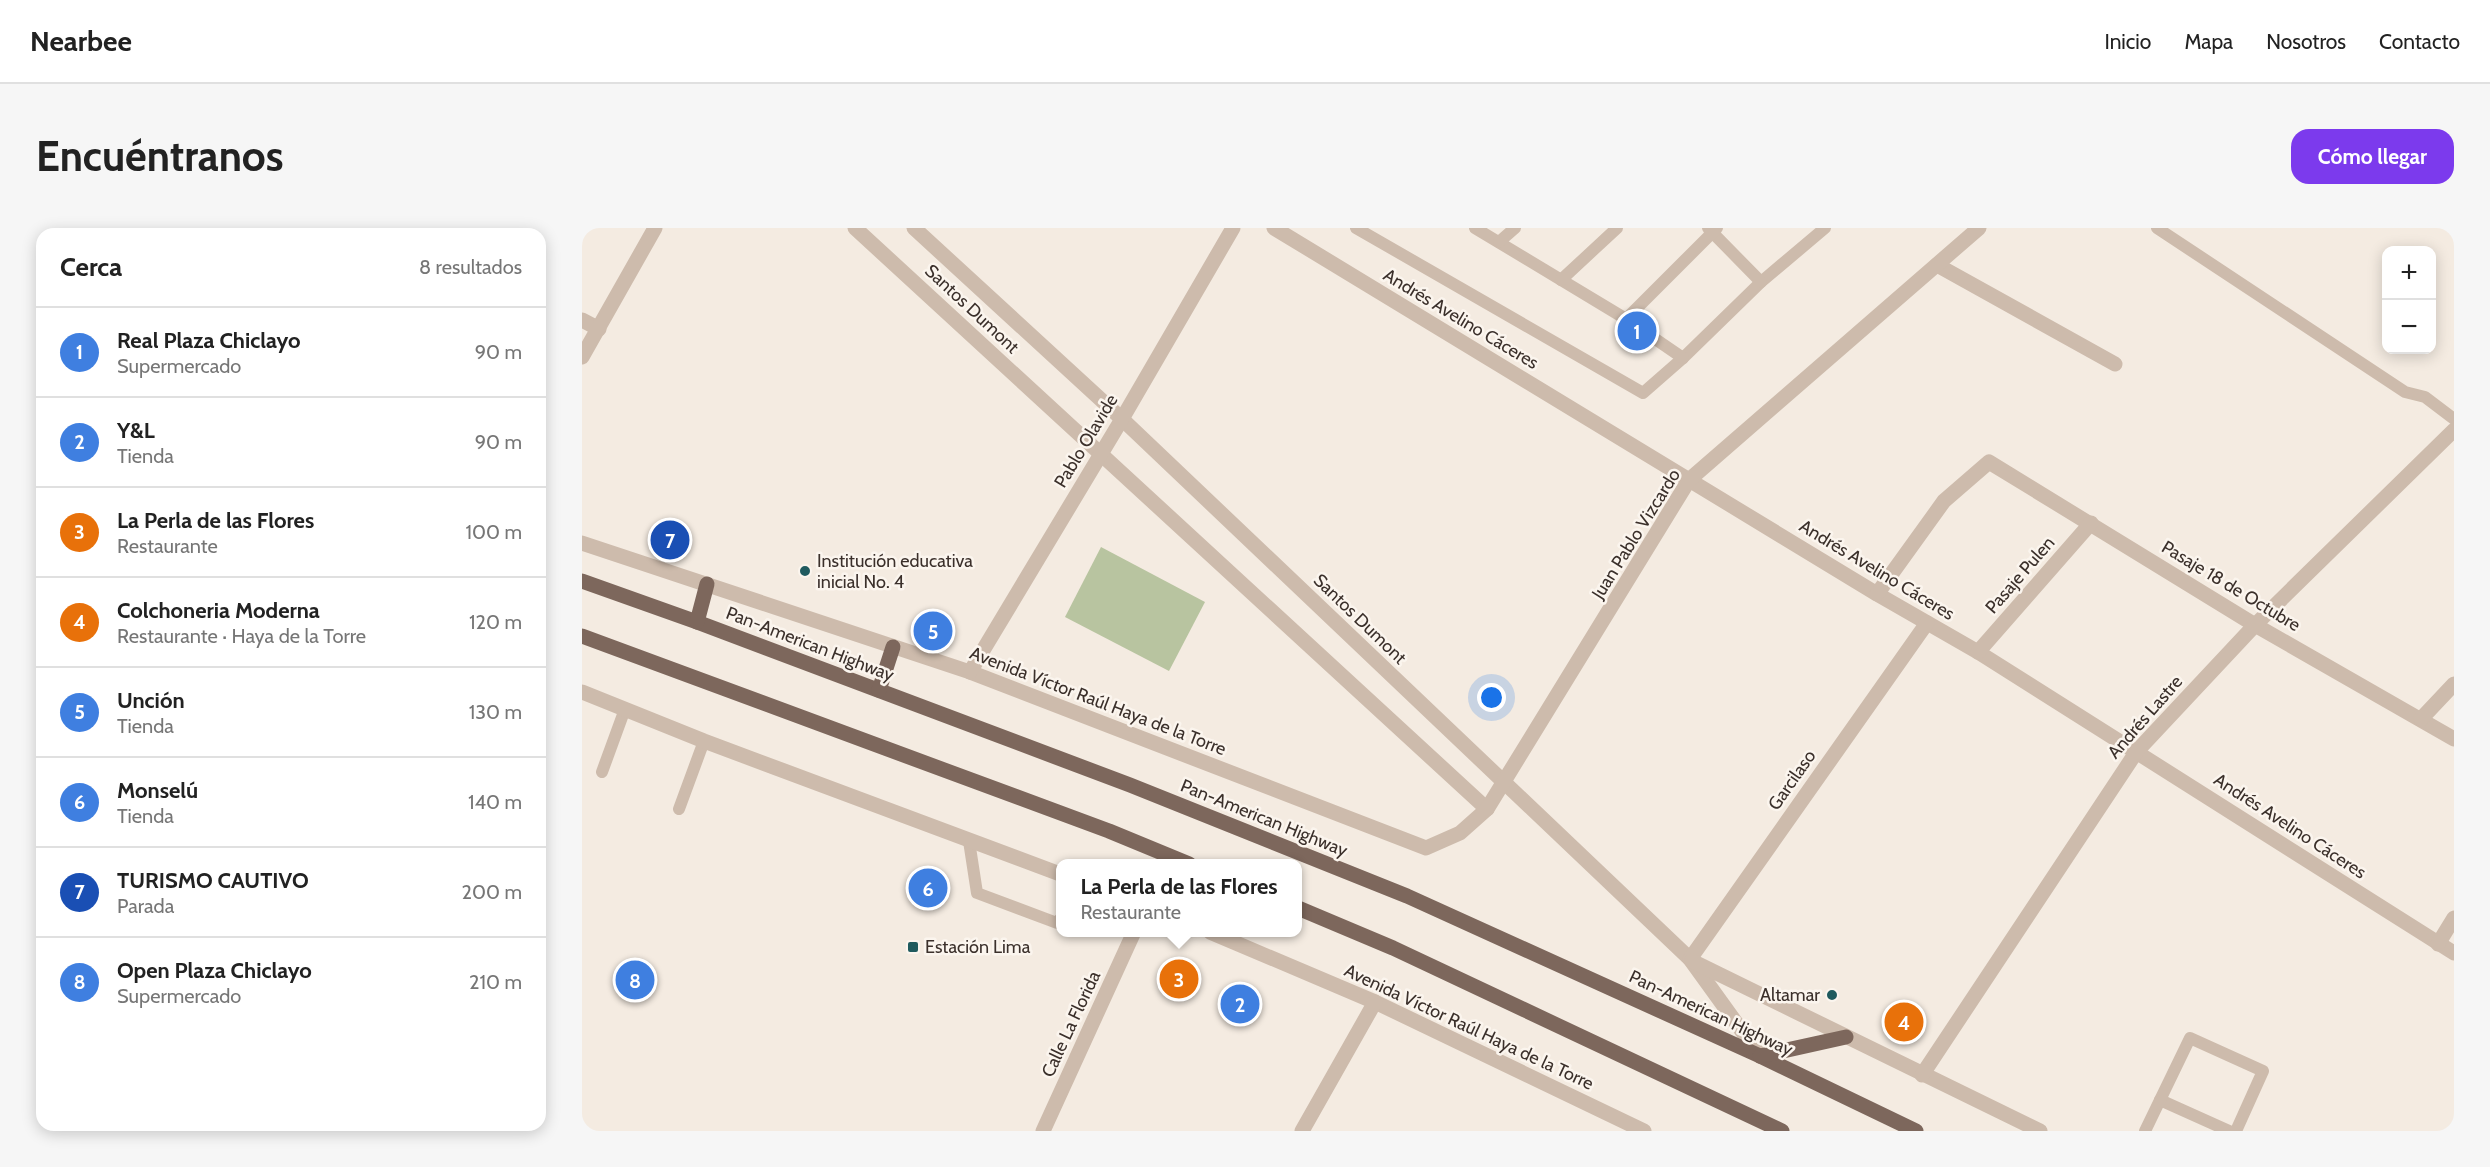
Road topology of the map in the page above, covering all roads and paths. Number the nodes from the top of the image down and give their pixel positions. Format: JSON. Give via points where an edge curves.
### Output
{"nodes":[{"id":1,"x":655,"y":228,"type":"edge"},
{"id":2,"x":855,"y":228,"type":"edge"},
{"id":3,"x":914,"y":228,"type":"edge"},
{"id":4,"x":1233,"y":228,"type":"edge"},
{"id":5,"x":1274,"y":228,"type":"edge"},
{"id":6,"x":1356,"y":228,"type":"edge"},
{"id":7,"x":1475,"y":228,"type":"edge"},
{"id":8,"x":1515,"y":228,"type":"edge"},
{"id":9,"x":1617,"y":228,"type":"edge"},
{"id":10,"x":1825,"y":228,"type":"edge"},
{"id":11,"x":1979,"y":228,"type":"edge"},
{"id":12,"x":2157,"y":228,"type":"edge"},
{"id":13,"x":1713,"y":230,"type":"edge"},
{"id":14,"x":1499,"y":242,"type":"junction"},
{"id":15,"x":1937,"y":265,"type":"junction"},
{"id":16,"x":1561,"y":280,"type":"junction"},
{"id":17,"x":1761,"y":282,"type":"junction"},
{"id":18,"x":1626,"y":319,"type":"junction"},
{"id":19,"x":582,"y":320,"type":"edge"},
{"id":20,"x":599,"y":329,"type":"junction"},
{"id":21,"x":583,"y":354,"type":"edge"},
{"id":22,"x":1683,"y":358,"type":"junction"},
{"id":23,"x":2115,"y":364,"type":"dead end"},
{"id":24,"x":1122,"y":419,"type":"junction"},
{"id":25,"x":2454,"y":419,"type":"edge"},
{"id":26,"x":2452,"y":437,"type":"edge"},
{"id":27,"x":1101,"y":454,"type":"junction"},
{"id":28,"x":1689,"y":480,"type":"junction"},
{"id":29,"x":2091,"y":523,"type":"junction"},
{"id":30,"x":582,"y":543,"type":"edge"},
{"id":31,"x":582,"y":581,"type":"edge"},
{"id":32,"x":707,"y":585,"type":"junction"},
{"id":33,"x":1877,"y":594,"type":"junction"},
{"id":34,"x":697,"y":622,"type":"junction"},
{"id":35,"x":1926,"y":623,"type":"junction"},
{"id":36,"x":2255,"y":625,"type":"junction"},
{"id":37,"x":582,"y":636,"type":"edge"},
{"id":38,"x":893,"y":647,"type":"junction"},
{"id":39,"x":1978,"y":652,"type":"junction"},
{"id":40,"x":970,"y":672,"type":"junction"},
{"id":41,"x":2454,"y":684,"type":"edge"},
{"id":42,"x":879,"y":690,"type":"junction"},
{"id":43,"x":582,"y":692,"type":"edge"},
{"id":44,"x":625,"y":709,"type":"junction"},
{"id":45,"x":2421,"y":719,"type":"junction"},
{"id":46,"x":2454,"y":740,"type":"edge"},
{"id":47,"x":704,"y":741,"type":"junction"},
{"id":48,"x":2137,"y":751,"type":"junction"},
{"id":49,"x":602,"y":772,"type":"dead end"},
{"id":50,"x":1505,"y":783,"type":"junction"},
{"id":51,"x":679,"y":809,"type":"dead end"},
{"id":52,"x":1487,"y":809,"type":"junction"},
{"id":53,"x":969,"y":841,"type":"junction"},
{"id":54,"x":1426,"y":848,"type":"joint"},
{"id":55,"x":1177,"y":859,"type":"edge"},
{"id":56,"x":1056,"y":873,"type":"edge"},
{"id":57,"x":1302,"y":910,"type":"edge"},
{"id":58,"x":2454,"y":918,"type":"edge"},
{"id":59,"x":1056,"y":923,"type":"edge"},
{"id":60,"x":1132,"y":937,"type":"edge"},
{"id":61,"x":1220,"y":937,"type":"edge"},
{"id":62,"x":2438,"y":944,"type":"junction"},
{"id":63,"x":2454,"y":953,"type":"edge"},
{"id":64,"x":1690,"y":959,"type":"junction"},
{"id":65,"x":1375,"y":1002,"type":"junction"},
{"id":66,"x":1846,"y":1037,"type":"junction"},
{"id":67,"x":1760,"y":1056,"type":"junction"},
{"id":68,"x":1922,"y":1075,"type":"junction"},
{"id":69,"x":2160,"y":1100,"type":"junction"},
{"id":70,"x":1043,"y":1131,"type":"edge"},
{"id":71,"x":1302,"y":1131,"type":"edge"},
{"id":72,"x":1644,"y":1131,"type":"edge"},
{"id":73,"x":1782,"y":1131,"type":"edge"},
{"id":74,"x":1916,"y":1131,"type":"edge"},
{"id":75,"x":2040,"y":1131,"type":"edge"},
{"id":76,"x":2145,"y":1131,"type":"edge"},
{"id":77,"x":2229,"y":1131,"type":"edge"},
{"id":78,"x":2236,"y":1131,"type":"edge"}],
"edges":[{"from":1,"to":20,"type":"street"},
{"from":2,"to":27,"type":"street","name":"Santos Dumont"},
{"from":3,"to":24,"type":"street","name":"Santos Dumont"},
{"from":4,"to":24,"type":"street","name":"Pablo Olavide"},
{"from":5,"to":28,"type":"street","name":"Andrés Avelino Cáceres"},
{"from":6,"to":22,"type":"lane","via":[[1643,393]]},
{"from":7,"to":14,"type":"lane"},
{"from":8,"to":14,"type":"lane"},
{"from":9,"to":16,"type":"lane"},
{"from":10,"to":17,"type":"lane"},
{"from":11,"to":15,"type":"street","name":"Juan Pablo Vizcardo"},
{"from":12,"to":25,"type":"lane","via":[[2404,392],[2425,397]]},
{"from":13,"to":17,"type":"lane"},
{"from":13,"to":18,"type":"lane"},
{"from":14,"to":16,"type":"lane"},
{"from":15,"to":23,"type":"street"},
{"from":15,"to":28,"type":"street","name":"Juan Pablo Vizcardo"},
{"from":16,"to":18,"type":"lane"},
{"from":17,"to":22,"type":"lane"},
{"from":18,"to":22,"type":"lane"},
{"from":19,"to":20,"type":"street"},
{"from":20,"to":21,"type":"street"},
{"from":24,"to":27,"type":"street","name":"Pablo Olavide"},
{"from":24,"to":50,"type":"street","name":"Santos Dumont"},
{"from":26,"to":36,"type":"street","name":"Andrés Lastre"},
{"from":27,"to":40,"type":"street","name":"Pablo Olavide"},
{"from":27,"to":52,"type":"street","name":"Santos Dumont"},
{"from":28,"to":33,"type":"street","name":"Andrés Avelino Cáceres"},
{"from":28,"to":50,"type":"street","name":"Juan Pablo Vizcardo"},
{"from":29,"to":33,"type":"street","name":"Pasaje 18 de Octubre","via":[[1989,462],[1944,501]]},
{"from":29,"to":36,"type":"street","name":"Pasaje 18 de Octubre"},
{"from":29,"to":39,"type":"street","name":"Pasaje Pulen"},
{"from":30,"to":32,"type":"street","name":"Avenida Víctor Raúl Haya de la Torre"},
{"from":31,"to":34,"type":"main road","name":"Pan-American Highway"},
{"from":32,"to":34,"type":"main road"},
{"from":32,"to":38,"type":"street","name":"Avenida Víctor Raúl Haya de la Torre"},
{"from":33,"to":35,"type":"street","name":"Andrés Avelino Cáceres"},
{"from":34,"to":42,"type":"main road","name":"Pan-American Highway"},
{"from":35,"to":39,"type":"street","name":"Andrés Avelino Cáceres"},
{"from":35,"to":64,"type":"street","name":"Garcilaso"},
{"from":36,"to":45,"type":"street","name":"Pasaje 18 de Octubre"},
{"from":36,"to":48,"type":"street","name":"Andrés Lastre"},
{"from":37,"to":55,"type":"main road","via":[[1098,826]]},
{"from":38,"to":40,"type":"street","name":"Avenida Víctor Raúl Haya de la Torre"},
{"from":38,"to":42,"type":"main road"},
{"from":39,"to":48,"type":"street","name":"Andrés Avelino Cáceres"},
{"from":40,"to":54,"type":"street","name":"Avenida Víctor Raúl Haya de la Torre"},
{"from":41,"to":45,"type":"street"},
{"from":42,"to":67,"type":"main road","name":"Pan-American Highway","via":[[1407,896]]},
{"from":43,"to":44,"type":"street"},
{"from":44,"to":47,"type":"street"},
{"from":44,"to":49,"type":"lane"},
{"from":45,"to":46,"type":"street","name":"Pasaje 18 de Octubre"},
{"from":47,"to":51,"type":"lane"},
{"from":47,"to":53,"type":"street"},
{"from":48,"to":62,"type":"street","name":"Andrés Avelino Cáceres"},
{"from":48,"to":68,"type":"street","name":"Andrés Lastre"},
{"from":50,"to":52,"type":"street","name":"Juan Pablo Vizcardo"},
{"from":50,"to":64,"type":"street","name":"Santos Dumont"},
{"from":52,"to":54,"type":"street","name":"Juan Pablo Vizcardo","via":[[1461,833]]},
{"from":53,"to":56,"type":"street"},
{"from":53,"to":59,"type":"lane","via":[[977,893]]},
{"from":57,"to":73,"type":"main road","via":[[1393,948]]},
{"from":58,"to":62,"type":"street"},
{"from":60,"to":70,"type":"street","name":"Calle La Florida"},
{"from":61,"to":65,"type":"street","name":"Avenida Víctor Raúl Haya de la Torre"},
{"from":62,"to":63,"type":"street","name":"Andrés Avelino Cáceres"},
{"from":64,"to":66,"type":"street"},
{"from":64,"to":67,"type":"street","name":"Santos Dumont"},
{"from":65,"to":71,"type":"street"},
{"from":65,"to":72,"type":"street","name":"Avenida Víctor Raúl Haya de la Torre"},
{"from":66,"to":67,"type":"main road"},
{"from":66,"to":68,"type":"street"},
{"from":67,"to":74,"type":"main road","name":"Pan-American Highway"},
{"from":68,"to":75,"type":"street"},
{"from":69,"to":76,"type":"lane"},
{"from":69,"to":77,"type":"lane"},
{"from":69,"to":78,"type":"lane","via":[[2190,1038],[2263,1071]]}]}
